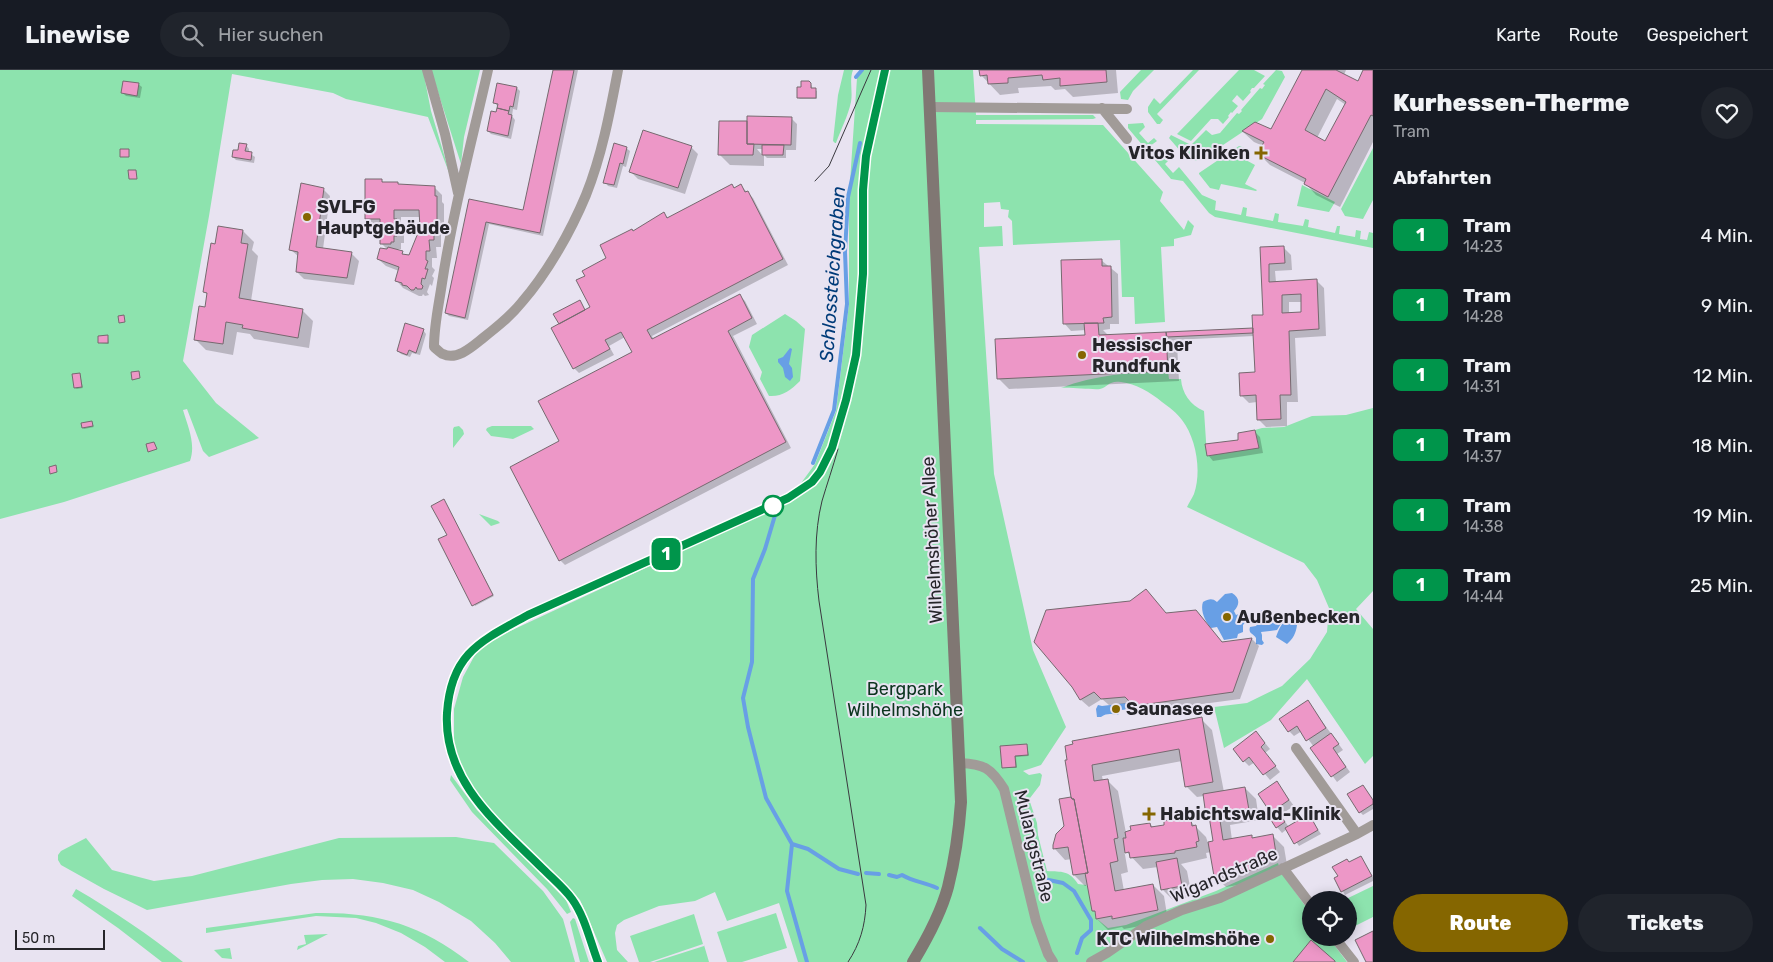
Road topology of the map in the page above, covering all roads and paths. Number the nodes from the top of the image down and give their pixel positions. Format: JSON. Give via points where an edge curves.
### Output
{"nodes":[{"id":1,"x":427,"y":70,"type":"edge"},
{"id":2,"x":488,"y":70,"type":"edge"},
{"id":3,"x":618,"y":70,"type":"edge"},
{"id":4,"x":928,"y":70,"type":"edge"},
{"id":5,"x":930,"y":107,"type":"junction"},
{"id":6,"x":1102,"y":108,"type":"junction"},
{"id":7,"x":1127,"y":109,"type":"dead end"},
{"id":8,"x":1127,"y":139,"type":"dead end"},
{"id":9,"x":458,"y":194,"type":"junction"},
{"id":10,"x":1296,"y":748,"type":"dead end"},
{"id":11,"x":960,"y":762,"type":"junction"},
{"id":12,"x":1373,"y":825,"type":"edge"},
{"id":13,"x":1357,"y":834,"type":"junction"},
{"id":14,"x":1283,"y":868,"type":"junction"},
{"id":15,"x":1302,"y":893,"type":"edge"},
{"id":16,"x":1341,"y":946,"type":"edge"},
{"id":17,"x":914,"y":962,"type":"edge"},
{"id":18,"x":1053,"y":962,"type":"edge"},
{"id":19,"x":1091,"y":962,"type":"edge"},
{"id":20,"x":1354,"y":962,"type":"edge"}],
"edges":[{"from":1,"to":9,"type":"street"},
{"from":2,"to":9,"type":"street"},
{"from":3,"to":9,"type":"street","via":[[596,163],[572,227],[522,302],[505,320],[454,356],[443,354],[434,347],[434,335]]},
{"from":4,"to":5,"type":"main road","name":"Wilhelmshöher Allee"},
{"from":5,"to":6,"type":"street"},
{"from":5,"to":11,"type":"main road","name":"Wilhelmshöher Allee"},
{"from":6,"to":7,"type":"street"},
{"from":6,"to":8,"type":"street"},
{"from":10,"to":13,"type":"street"},
{"from":11,"to":17,"type":"main road","name":"Wilhelmshöher Allee","via":[[959,830],[950,880]]},
{"from":11,"to":18,"type":"street","name":"Mulangstraße","via":[[978,764],[995,775],[1004,789],[1036,922]]},
{"from":12,"to":13,"type":"street","name":"Wigandstraße"},
{"from":13,"to":14,"type":"street","name":"Wigandstraße"},
{"from":14,"to":15,"type":"street"},
{"from":14,"to":19,"type":"street","name":"Wigandstraße","via":[[1220,898],[1146,926]]},
{"from":16,"to":20,"type":"street"}]}
